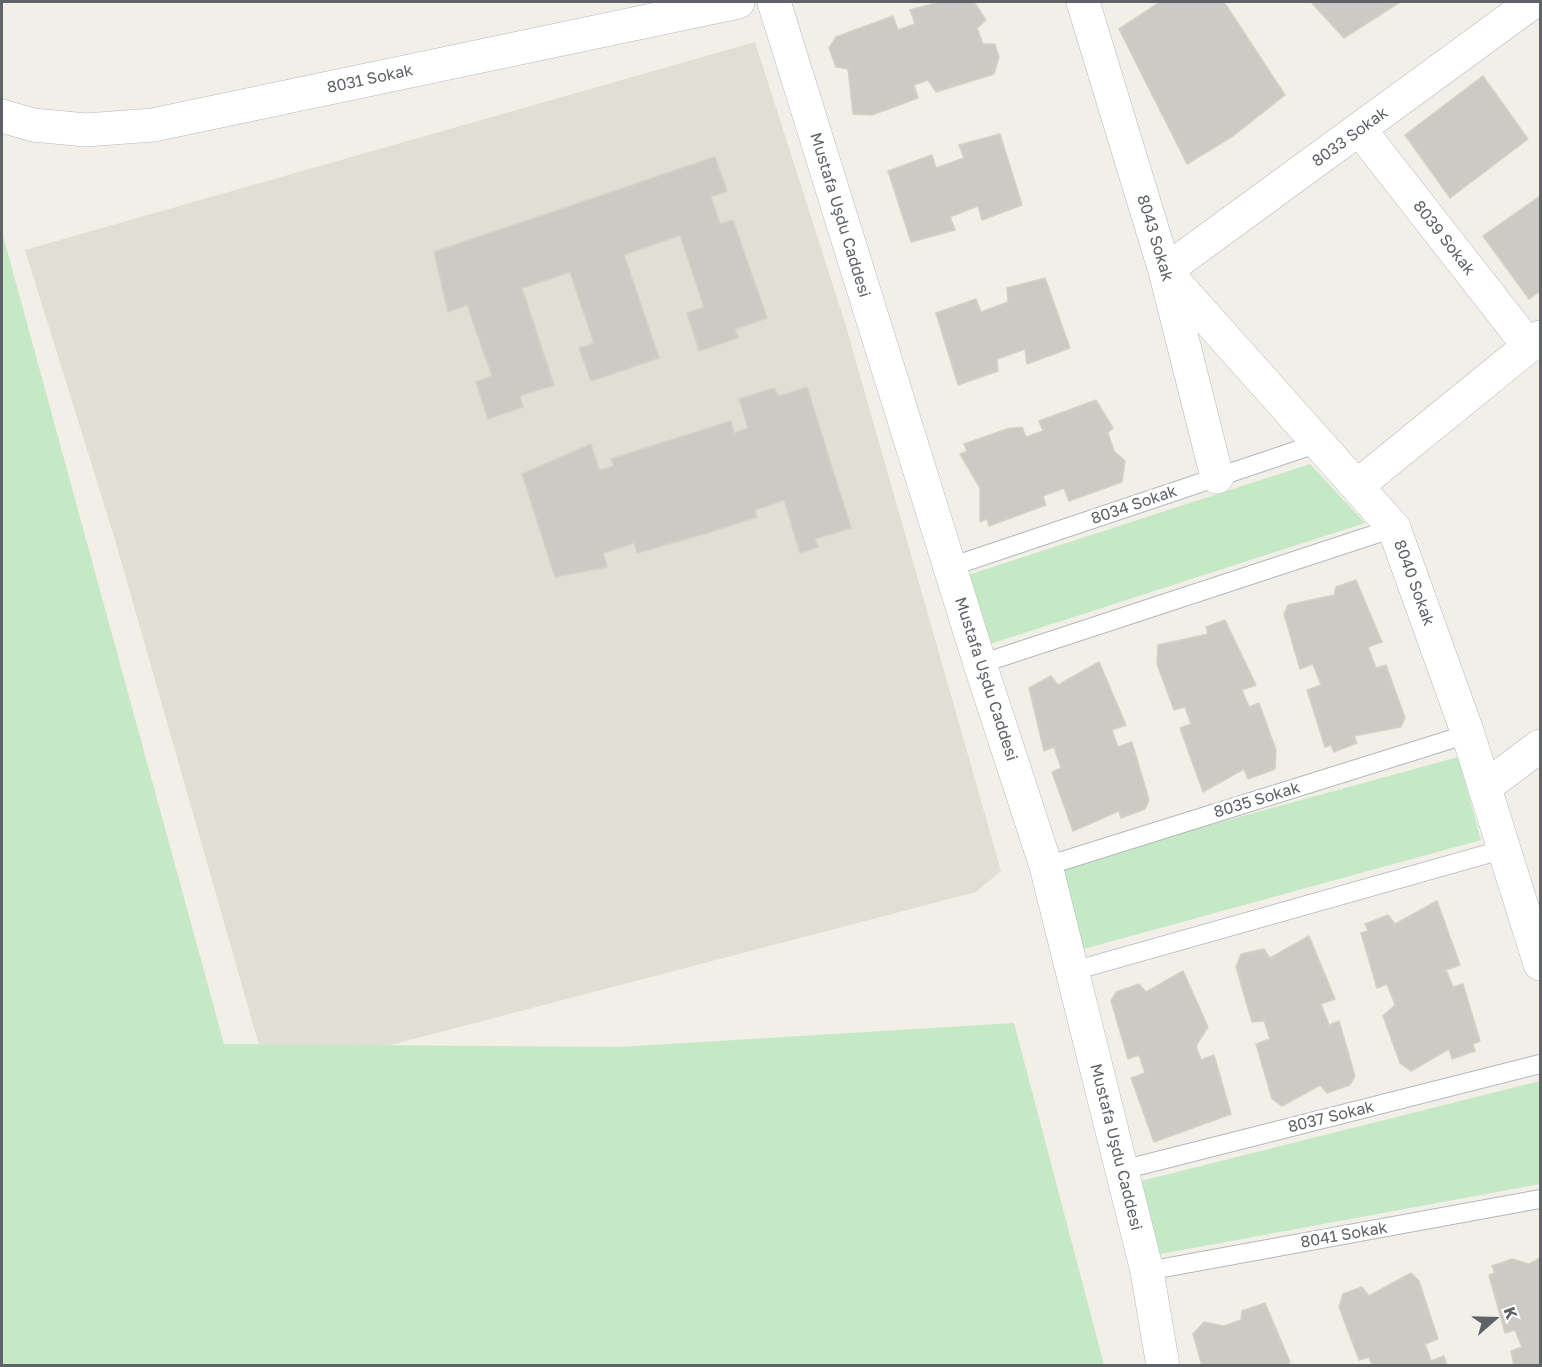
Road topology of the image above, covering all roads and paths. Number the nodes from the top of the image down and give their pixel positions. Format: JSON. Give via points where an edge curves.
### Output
{"nodes":[{"id":1,"x":738,"y":2,"type":"edge"},
{"id":2,"x":774,"y":2,"type":"edge"},
{"id":3,"x":1083,"y":2,"type":"edge"},
{"id":4,"x":1533,"y":2,"type":"edge"},
{"id":5,"x":2,"y":116,"type":"edge"},
{"id":6,"x":1360,"y":130,"type":"junction"},
{"id":7,"x":1166,"y":271,"type":"junction"},
{"id":8,"x":1534,"y":341,"type":"edge"},
{"id":9,"x":1319,"y":443,"type":"junction"},
{"id":10,"x":1217,"y":477,"type":"junction"},
{"id":11,"x":1357,"y":486,"type":"junction"},
{"id":12,"x":1394,"y":528,"type":"junction"},
{"id":13,"x":950,"y":567,"type":"junction"},
{"id":14,"x":980,"y":664,"type":"junction"},
{"id":15,"x":1468,"y":734,"type":"junction"},
{"id":16,"x":1540,"y":746,"type":"edge"},
{"id":17,"x":1485,"y":787,"type":"junction"},
{"id":18,"x":1505,"y":849,"type":"junction"},
{"id":19,"x":1046,"y":866,"type":"junction"},
{"id":20,"x":1540,"y":964,"type":"edge"},
{"id":21,"x":1073,"y":970,"type":"junction"},
{"id":22,"x":1540,"y":1064,"type":"edge"},
{"id":23,"x":1122,"y":1170,"type":"junction"},
{"id":24,"x":1540,"y":1199,"type":"edge"},
{"id":25,"x":1147,"y":1271,"type":"junction"},
{"id":26,"x":1163,"y":1365,"type":"edge"}],
"edges":[{"from":1,"to":5,"type":"street","name":"8031 Sokak","via":[[153,125],[86,130],[33,125]]},
{"from":2,"to":13,"type":"street","name":"Mustafa Uşdu Caddesi"},
{"from":3,"to":7,"type":"street","name":"8043 Sokak"},
{"from":4,"to":6,"type":"street","name":"8033 Sokak"},
{"from":6,"to":7,"type":"street","name":"8033 Sokak"},
{"from":6,"to":8,"type":"street","name":"8039 Sokak"},
{"from":7,"to":9,"type":"street","name":"8040 Sokak"},
{"from":7,"to":10,"type":"street","name":"8043 Sokak"},
{"from":8,"to":11,"type":"street"},
{"from":9,"to":10,"type":"lane","name":"8034 Sokak"},
{"from":9,"to":11,"type":"street","name":"8040 Sokak"},
{"from":10,"to":13,"type":"lane","name":"8034 Sokak"},
{"from":11,"to":12,"type":"street","name":"8040 Sokak"},
{"from":12,"to":14,"type":"lane"},
{"from":12,"to":15,"type":"street","name":"8040 Sokak"},
{"from":13,"to":14,"type":"street","name":"Mustafa Uşdu Caddesi"},
{"from":14,"to":19,"type":"street","name":"Mustafa Uşdu Caddesi"},
{"from":15,"to":17,"type":"street","name":"8040 Sokak"},
{"from":15,"to":19,"type":"lane","name":"8035 Sokak"},
{"from":16,"to":17,"type":"street"},
{"from":17,"to":18,"type":"street","name":"8040 Sokak"},
{"from":18,"to":20,"type":"street","name":"8040 Sokak"},
{"from":18,"to":21,"type":"lane"},
{"from":19,"to":21,"type":"street","name":"Mustafa Uşdu Caddesi"},
{"from":21,"to":23,"type":"street","name":"Mustafa Uşdu Caddesi"},
{"from":22,"to":23,"type":"lane","name":"8037 Sokak"},
{"from":23,"to":25,"type":"street","name":"Mustafa Uşdu Caddesi"},
{"from":24,"to":25,"type":"lane","name":"8041 Sokak"},
{"from":25,"to":26,"type":"street","name":"Mustafa Uşdu Caddesi"}]}
